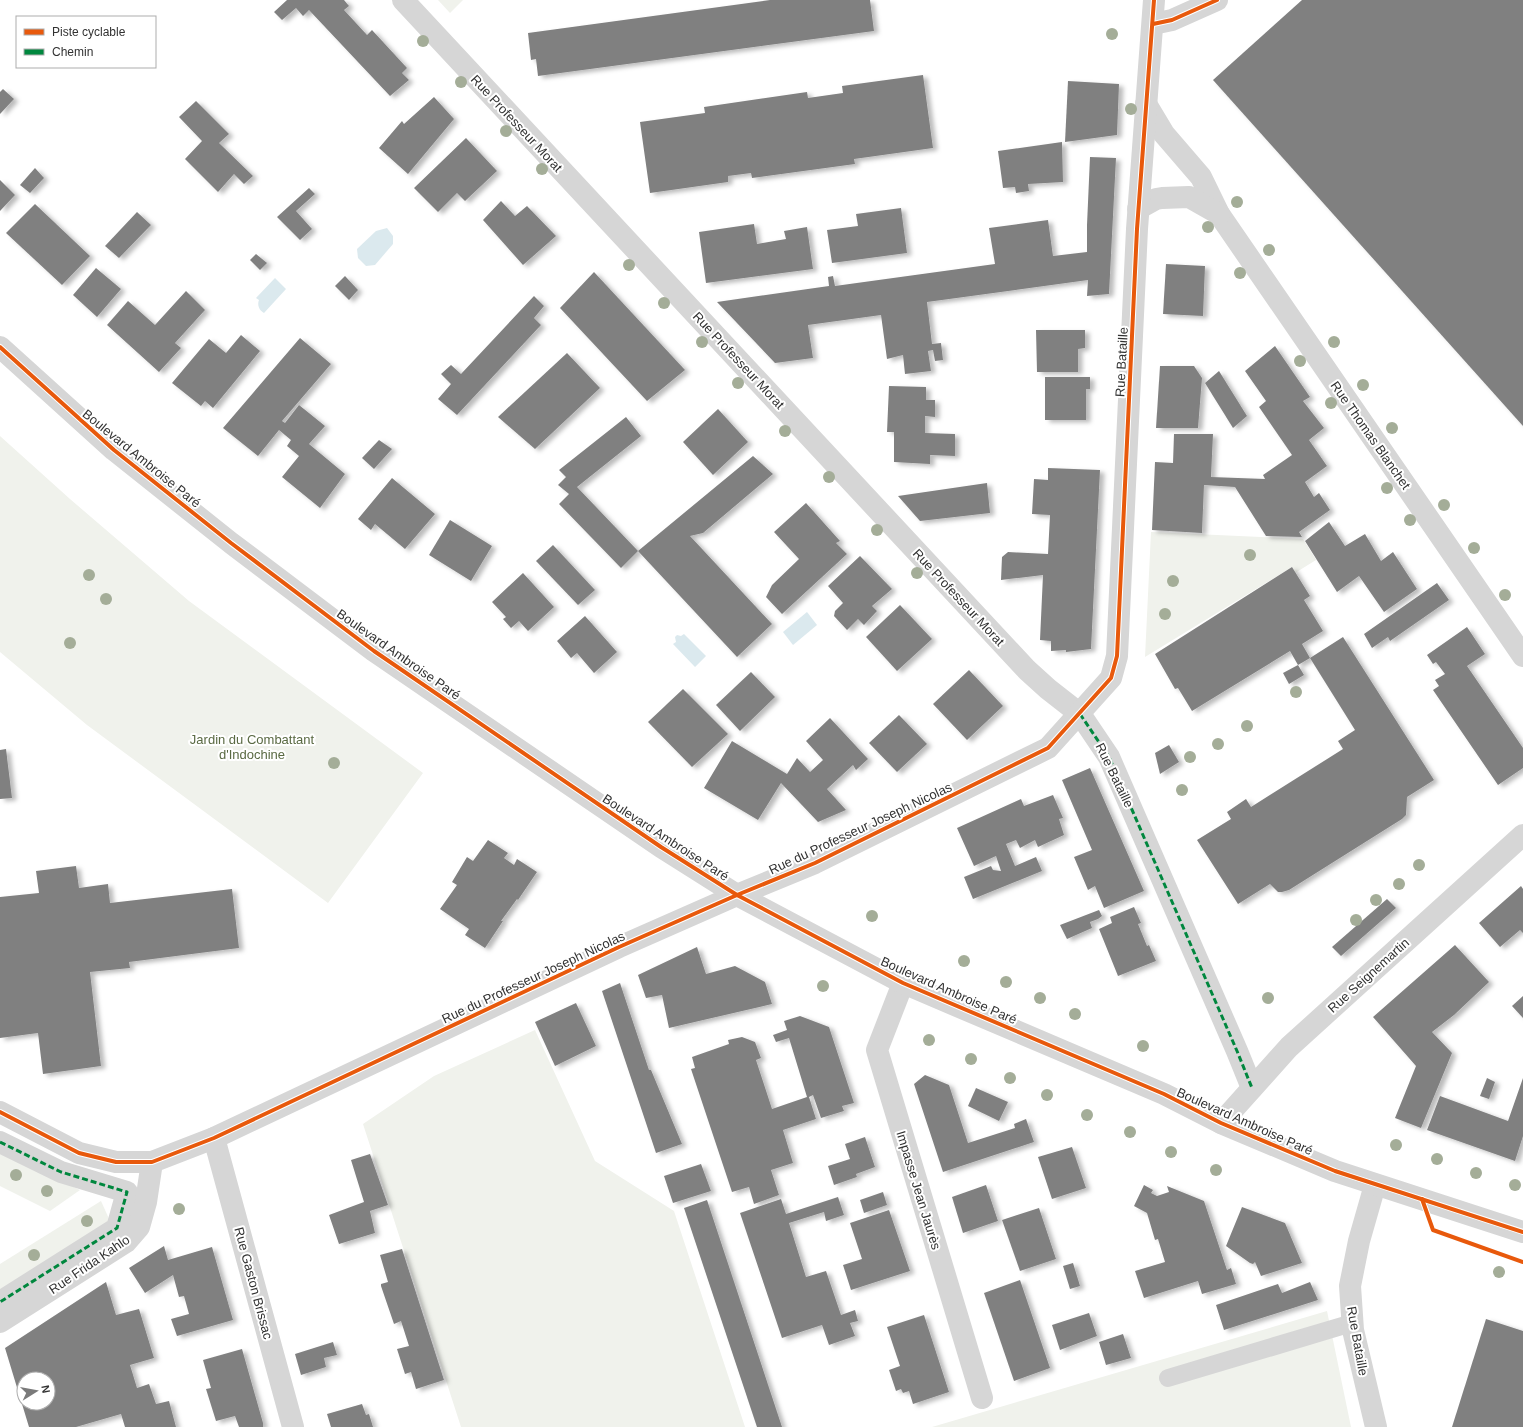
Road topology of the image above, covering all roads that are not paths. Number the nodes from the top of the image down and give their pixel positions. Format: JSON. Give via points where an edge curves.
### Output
{"nodes":[{"id":1,"x":403,"y":0,"type":"edge"},
{"id":2,"x":1154,"y":0,"type":"edge"},
{"id":3,"x":1217,"y":0,"type":"edge"},
{"id":4,"x":1153,"y":24,"type":"junction"},
{"id":5,"x":1146,"y":104,"type":"junction"},
{"id":6,"x":1138,"y":209,"type":"junction"},
{"id":7,"x":1219,"y":214,"type":"junction"},
{"id":8,"x":0,"y":347,"type":"edge"},
{"id":9,"x":1523,"y":656,"type":"edge"},
{"id":10,"x":1080,"y":714,"type":"junction"},
{"id":11,"x":1523,"y":834,"type":"edge"},
{"id":12,"x":737,"y":895,"type":"junction"},
{"id":13,"x":903,"y":982,"type":"junction"},
{"id":14,"x":1252,"y":1088,"type":"junction"},
{"id":15,"x":0,"y":1112,"type":"edge"},
{"id":16,"x":1221,"y":1123,"type":"junction"},
{"id":17,"x":214,"y":1138,"type":"junction"},
{"id":18,"x":0,"y":1142,"type":"edge"},
{"id":19,"x":152,"y":1162,"type":"junction"},
{"id":20,"x":1375,"y":1185,"type":"junction"},
{"id":21,"x":1523,"y":1232,"type":"edge"},
{"id":22,"x":0,"y":1302,"type":"edge"},
{"id":23,"x":0,"y":1322,"type":"edge"},
{"id":24,"x":1352,"y":1323,"type":"junction"},
{"id":25,"x":1168,"y":1378,"type":"dead end"},
{"id":26,"x":982,"y":1398,"type":"dead end"},
{"id":27,"x":293,"y":1427,"type":"edge"},
{"id":28,"x":1376,"y":1427,"type":"edge"}],
"edges":[{"from":1,"to":10,"type":"street","name":"Rue Professeur Morat","via":[[1027,670]]},
{"from":2,"to":4,"type":"street","name":"Rue Bataille"},
{"from":3,"to":4,"type":"street","via":[[1172,20]]},
{"from":4,"to":5,"type":"street","name":"Rue Bataille"},
{"from":5,"to":6,"type":"street","name":"Rue Bataille"},
{"from":5,"to":7,"type":"street","name":"Rue Thomas Blanchet","via":[[1164,134],[1200,177]]},
{"from":6,"to":7,"type":"street","name":"Rue Thomas Blanchet","via":[[1156,199],[1189,197]]},
{"from":6,"to":10,"type":"street","name":"Rue Bataille","via":[[1117,656],[1111,678]]},
{"from":7,"to":9,"type":"street","name":"Rue Thomas Blanchet"},
{"from":8,"to":12,"type":"street","name":"Boulevard Ambroise Paré","via":[[109,446],[231,543],[374,651],[661,847]]},
{"from":10,"to":12,"type":"street","name":"Rue du Professeur Joseph Nicolas","via":[[1048,748],[815,863]]},
{"from":10,"to":14,"type":"street","name":"Rue Bataille","via":[[1109,757]]},
{"from":11,"to":14,"type":"street","name":"Rue Seignemartin","via":[[1288,1047]]},
{"from":12,"to":13,"type":"street","name":"Boulevard Ambroise Paré"},
{"from":12,"to":17,"type":"street","name":"Rue du Professeur Joseph Nicolas","via":[[620,947]]},
{"from":13,"to":16,"type":"street","name":"Boulevard Ambroise Paré","via":[[1164,1094]]},
{"from":13,"to":26,"type":"street","name":"Impasse Jean Jaurès","via":[[877,1050]]},
{"from":14,"to":16,"type":"street","name":"Rue Seignemartin"},
{"from":15,"to":19,"type":"street","name":"Rue du Professeur Joseph Nicolas","via":[[79,1153],[116,1162]]},
{"from":16,"to":20,"type":"street","name":"Boulevard Ambroise Paré"},
{"from":17,"to":19,"type":"street","name":"Rue du Professeur Joseph Nicolas"},
{"from":17,"to":27,"type":"street","name":"Rue Gaston Brissac"},
{"from":18,"to":22,"type":"street","via":[[62,1172],[126,1192],[116,1228]]},
{"from":19,"to":23,"type":"street","name":"Rue Frida Kahlo","via":[[140,1227],[126,1242]]},
{"from":20,"to":21,"type":"street","name":"Boulevard Ambroise Paré"},
{"from":20,"to":24,"type":"street","name":"Rue Bataille","via":[[1359,1241],[1350,1286]]},
{"from":24,"to":25,"type":"lane"},
{"from":24,"to":28,"type":"street","name":"Rue Bataille"}]}
